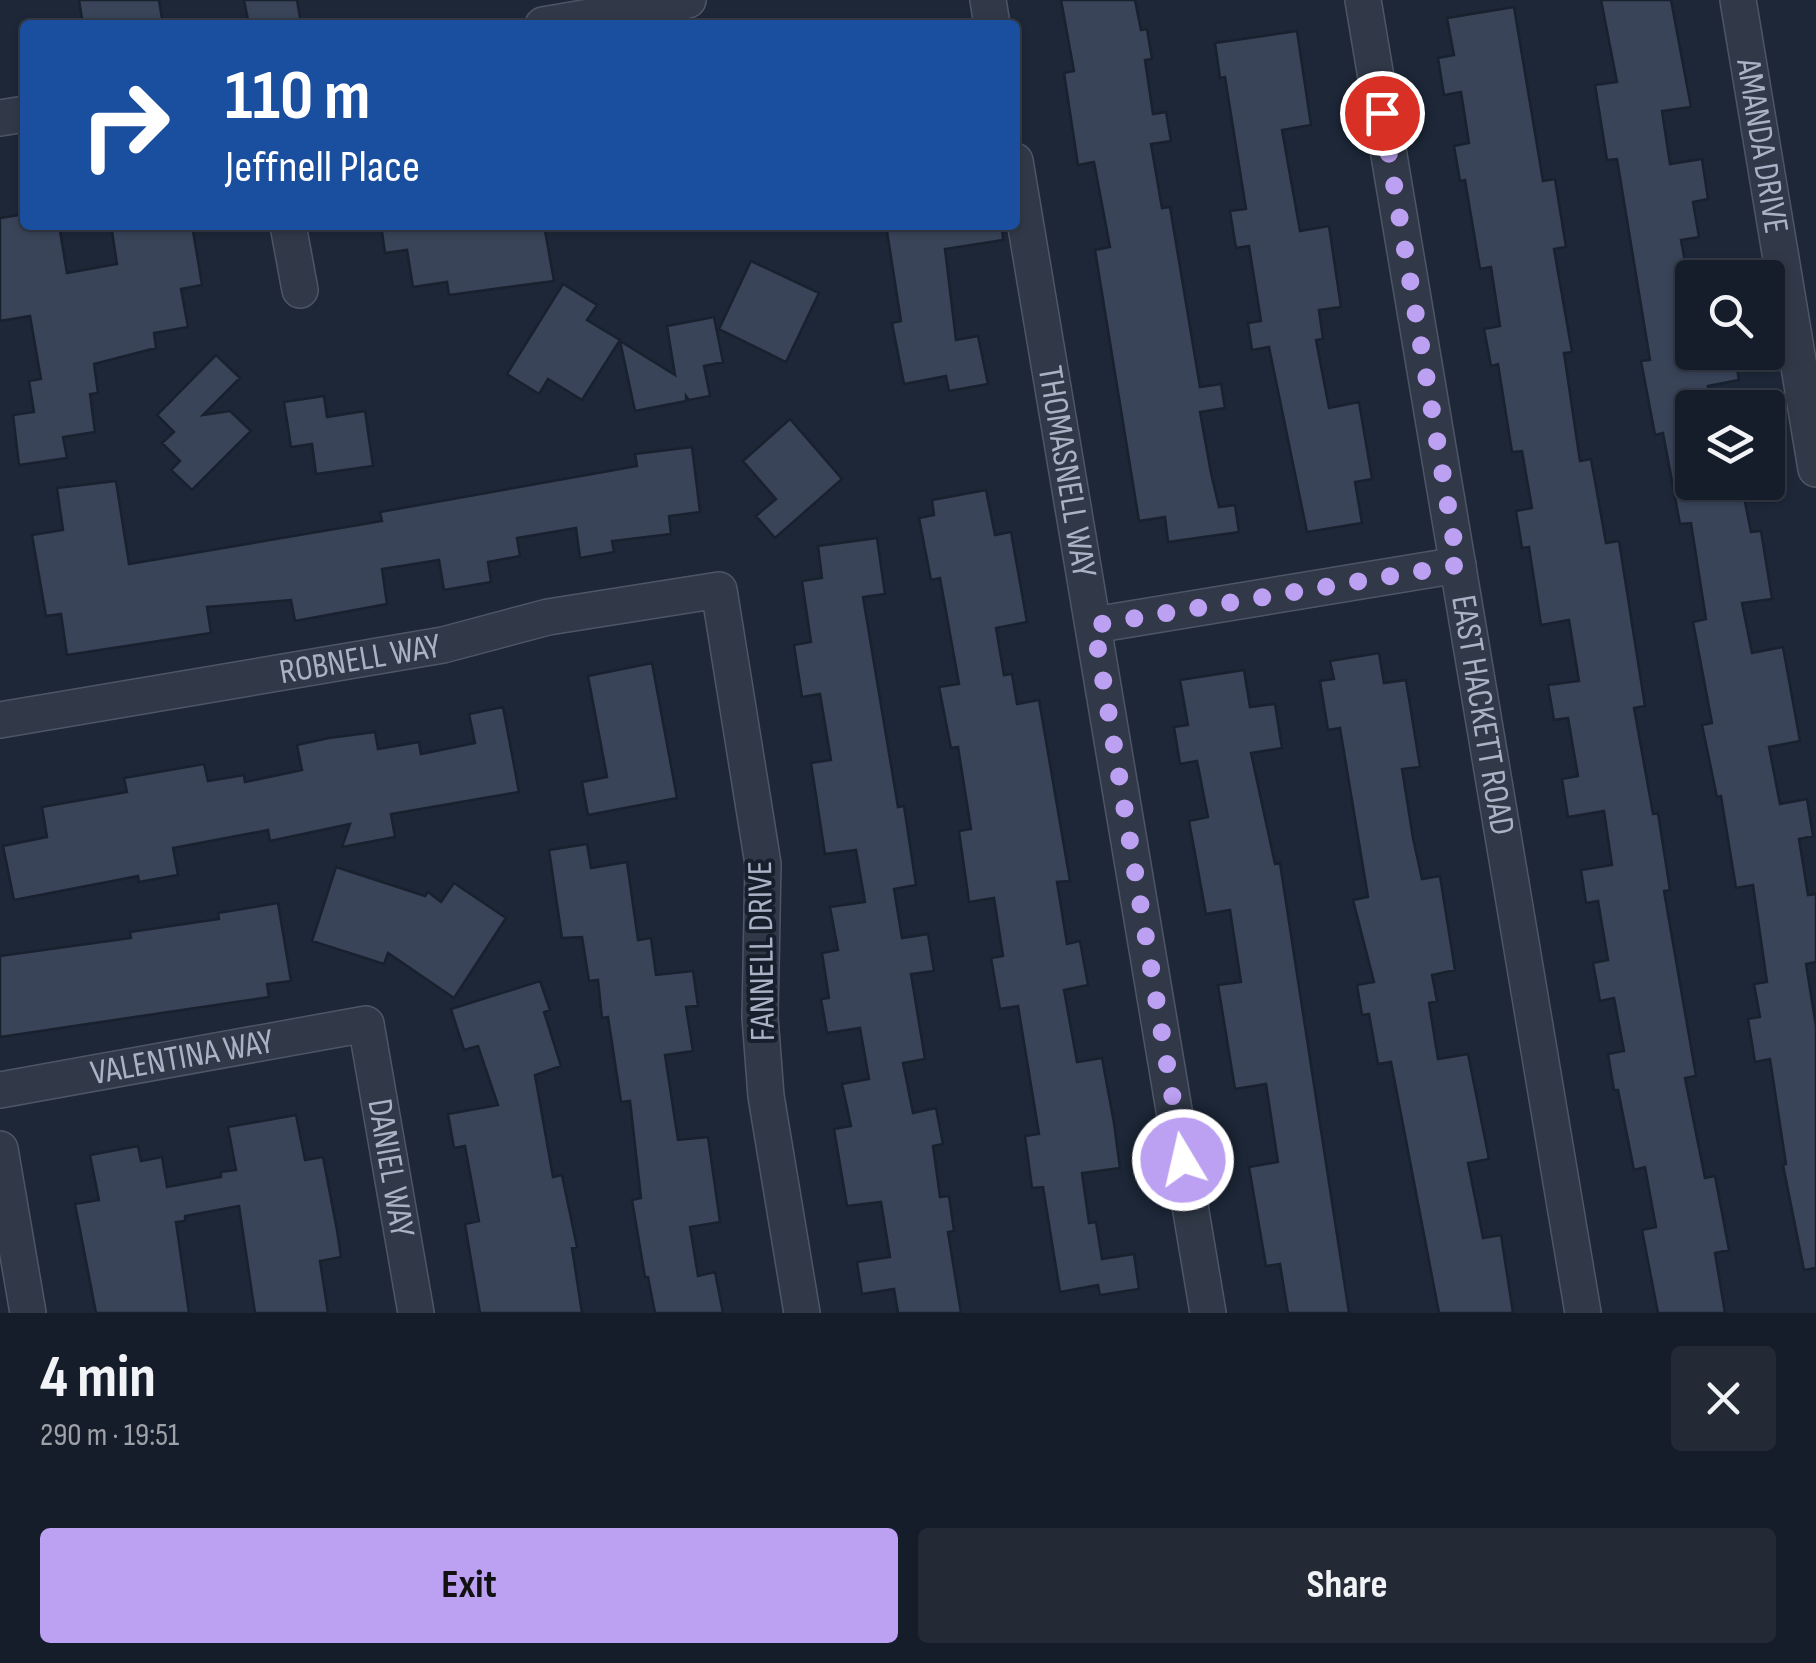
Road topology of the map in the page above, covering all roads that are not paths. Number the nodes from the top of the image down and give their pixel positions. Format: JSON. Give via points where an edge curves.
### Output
{"nodes":[{"id":1,"x":688,"y":0,"type":"edge"},
{"id":2,"x":1363,"y":0,"type":"edge"},
{"id":3,"x":1738,"y":0,"type":"edge"},
{"id":4,"x":623,"y":18,"type":"edge"},
{"id":5,"x":1020,"y":189,"type":"edge"},
{"id":6,"x":289,"y":230,"type":"edge"},
{"id":7,"x":300,"y":290,"type":"dead end"},
{"id":8,"x":1816,"y":469,"type":"edge"},
{"id":9,"x":1458,"y":565,"type":"junction"},
{"id":10,"x":720,"y":590,"type":"joint"},
{"id":11,"x":1094,"y":625,"type":"junction"},
{"id":12,"x":0,"y":720,"type":"edge"},
{"id":13,"x":366,"y":1024,"type":"joint"},
{"id":14,"x":0,"y":1090,"type":"edge"},
{"id":15,"x":0,"y":1150,"type":"edge"},
{"id":16,"x":28,"y":1313,"type":"edge"},
{"id":17,"x":416,"y":1313,"type":"edge"},
{"id":18,"x":802,"y":1313,"type":"edge"},
{"id":19,"x":1208,"y":1313,"type":"edge"},
{"id":20,"x":1583,"y":1313,"type":"edge"}],
"edges":[{"from":1,"to":4,"type":"street"},
{"from":2,"to":9,"type":"street","name":"EAST HACKETT ROAD"},
{"from":3,"to":8,"type":"street","name":"AMANDA DRIVE"},
{"from":5,"to":11,"type":"street","name":"THOMASNELL WAY"},
{"from":6,"to":7,"type":"street"},
{"from":9,"to":11,"type":"street"},
{"from":9,"to":20,"type":"street","name":"EAST HACKETT ROAD"},
{"from":10,"to":12,"type":"street","name":"ROBNELL WAY","via":[[548,617],[444,645]]},
{"from":10,"to":18,"type":"street","name":"FANNELL DRIVE","via":[[761,848],[766,1096]]},
{"from":11,"to":19,"type":"street","name":"THOMASNELL WAY"},
{"from":13,"to":14,"type":"street","name":"VALENTINA WAY"},
{"from":13,"to":17,"type":"street","name":"DANIEL WAY"},
{"from":15,"to":16,"type":"street"}]}
